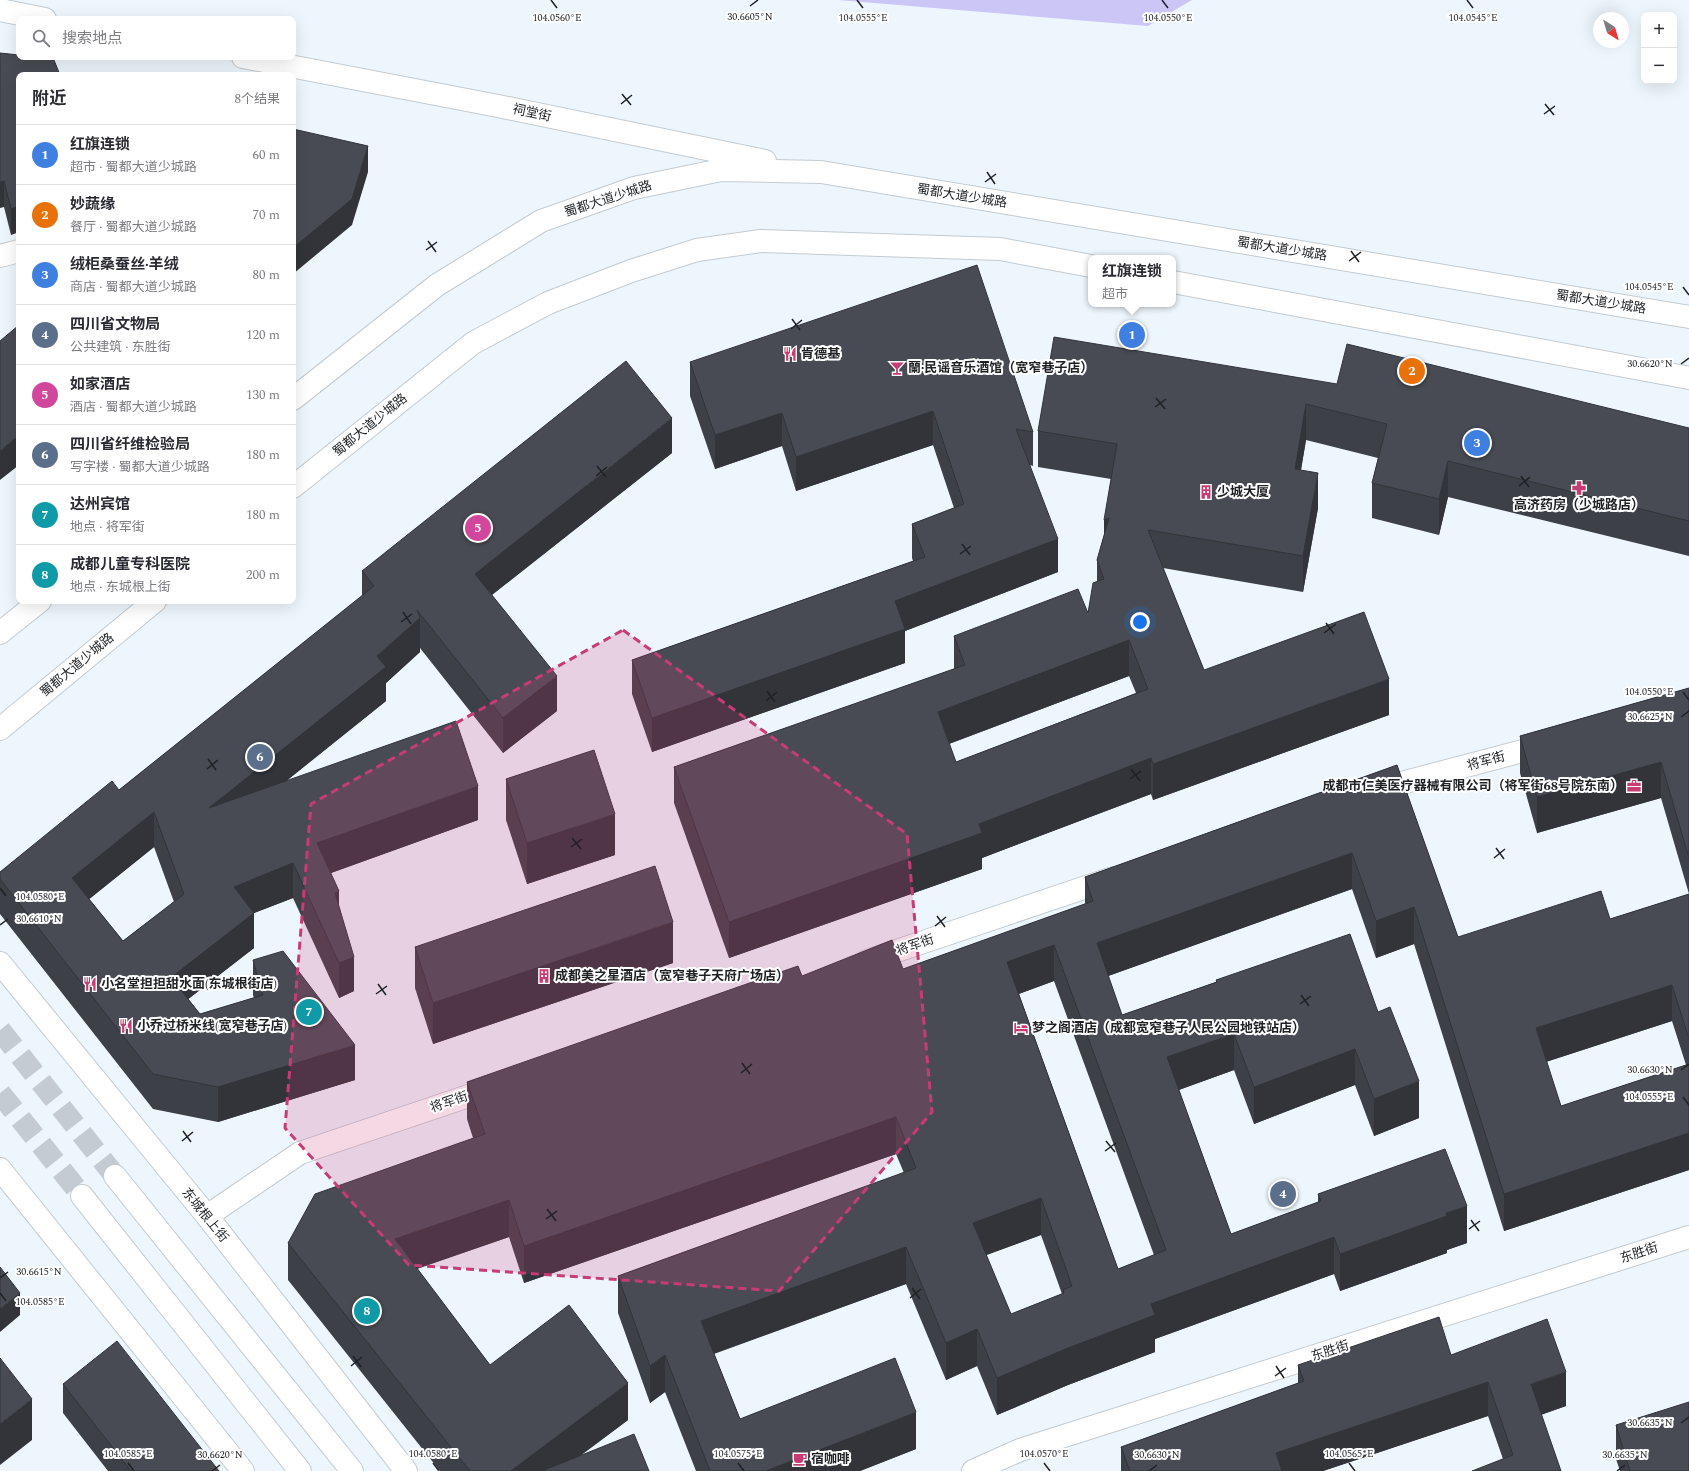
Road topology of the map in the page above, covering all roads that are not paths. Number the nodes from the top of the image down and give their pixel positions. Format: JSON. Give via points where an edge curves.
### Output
{"nodes":[{"id":1,"x":0,"y":10,"type":"edge"},
{"id":2,"x":30,"y":16,"type":"edge"},
{"id":3,"x":259,"y":60,"type":"edge"},
{"id":4,"x":821,"y":172,"type":"junction"},
{"id":5,"x":16,"y":252,"type":"edge"},
{"id":6,"x":0,"y":256,"type":"edge"},
{"id":7,"x":1088,"y":265,"type":"edge"},
{"id":8,"x":1176,"y":283,"type":"edge"},
{"id":9,"x":1689,"y":317,"type":"edge"},
{"id":10,"x":1689,"y":378,"type":"edge"},
{"id":11,"x":296,"y":397,"type":"edge"},
{"id":12,"x":296,"y":485,"type":"edge"},
{"id":13,"x":36,"y":604,"type":"edge"},
{"id":14,"x":151,"y":604,"type":"edge"},
{"id":15,"x":0,"y":632,"type":"edge"},
{"id":16,"x":0,"y":729,"type":"edge"},
{"id":17,"x":1568,"y":739,"type":"edge"},
{"id":18,"x":1355,"y":797,"type":"edge"},
{"id":19,"x":1129,"y":873,"type":"edge"},
{"id":20,"x":0,"y":963,"type":"edge"},
{"id":21,"x":850,"y":967,"type":"edge"},
{"id":22,"x":511,"y":1082,"type":"edge"},
{"id":23,"x":0,"y":1169,"type":"edge"},
{"id":24,"x":115,"y":1176,"type":"tunnel mouth"},
{"id":25,"x":82,"y":1196,"type":"tunnel mouth"},
{"id":26,"x":207,"y":1216,"type":"junction"},
{"id":27,"x":1689,"y":1237,"type":"edge"},
{"id":28,"x":243,"y":1471,"type":"edge"},
{"id":29,"x":300,"y":1471,"type":"edge"},
{"id":30,"x":352,"y":1471,"type":"edge"},
{"id":31,"x":406,"y":1471,"type":"edge"},
{"id":32,"x":973,"y":1471,"type":"edge"}],
"edges":[{"from":1,"to":2,"type":"main road"},
{"from":3,"to":4,"type":"main road","name":"祠堂街"},
{"from":4,"to":9,"type":"main road","name":"蜀都大道少城路"},
{"from":4,"to":11,"type":"main road","name":"蜀都大道少城路","via":[[721,170],[634,188],[541,221],[437,285]]},
{"from":5,"to":6,"type":"main road"},
{"from":7,"to":12,"type":"main road","name":"蜀都大道少城路","via":[[1000,249],[761,241],[697,250],[631,271],[548,303],[473,343]]},
{"from":8,"to":10,"type":"main road"},
{"from":13,"to":15,"type":"main road"},
{"from":14,"to":16,"type":"main road","name":"蜀都大道少城路"},
{"from":17,"to":18,"type":"main road","name":"将军街"},
{"from":19,"to":21,"type":"main road","name":"将军街"},
{"from":20,"to":26,"type":"main road","name":"东城根上街"},
{"from":22,"to":26,"type":"main road","name":"将军街","via":[[300,1153]]},
{"from":23,"to":28,"type":"main road"},
{"from":24,"to":30,"type":"main road"},
{"from":25,"to":29,"type":"main road"},
{"from":26,"to":31,"type":"main road","name":"东城根上街"},
{"from":27,"to":32,"type":"main road","name":"东胜街","via":[[1020,1450]]}]}
